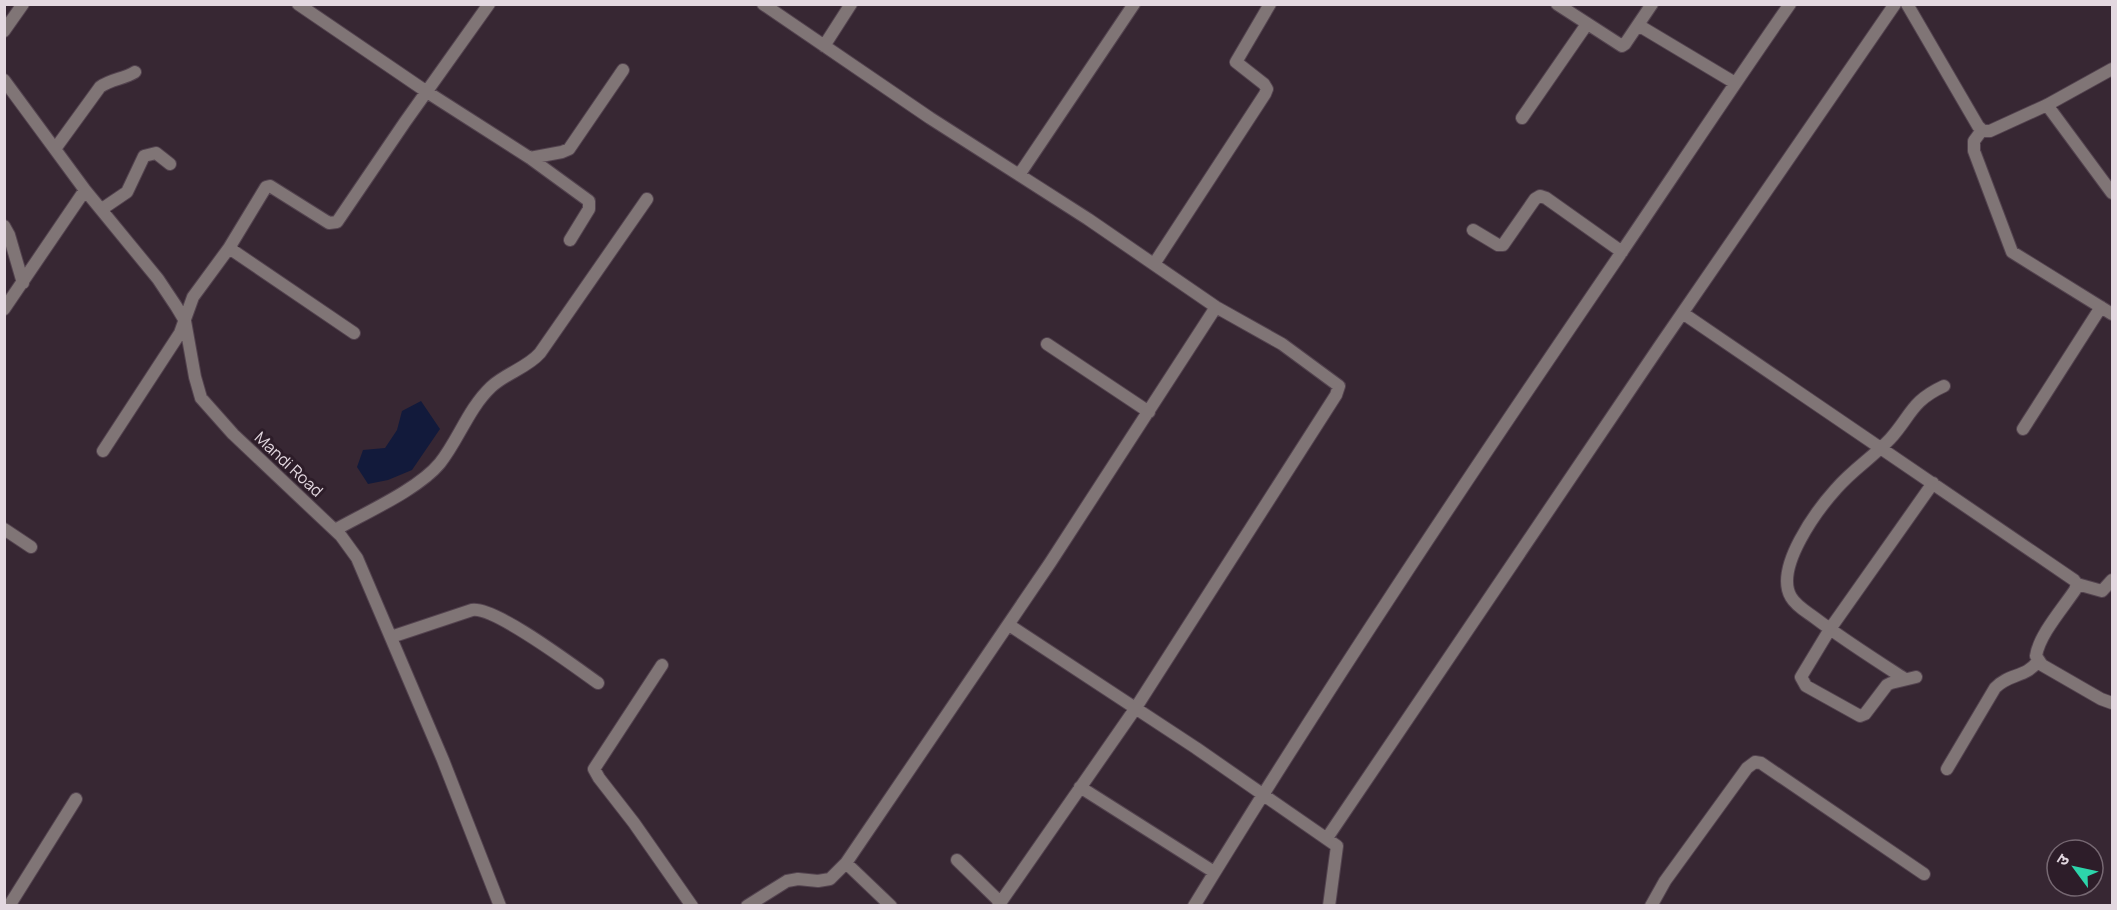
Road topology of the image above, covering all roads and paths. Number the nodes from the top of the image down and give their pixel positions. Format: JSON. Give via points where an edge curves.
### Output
{"nodes":[{"id":1,"x":22,"y":4,"type":"edge"},
{"id":2,"x":298,"y":4,"type":"edge"},
{"id":3,"x":489,"y":4,"type":"edge"},
{"id":4,"x":763,"y":4,"type":"edge"},
{"id":5,"x":851,"y":4,"type":"edge"},
{"id":6,"x":1134,"y":4,"type":"edge"},
{"id":7,"x":1270,"y":4,"type":"edge"},
{"id":8,"x":1557,"y":4,"type":"edge"},
{"id":9,"x":1652,"y":4,"type":"edge"},
{"id":10,"x":1790,"y":4,"type":"edge"},
{"id":11,"x":1895,"y":4,"type":"edge"},
{"id":12,"x":1907,"y":4,"type":"edge"},
{"id":13,"x":1587,"y":24,"type":"junction"},
{"id":14,"x":1638,"y":26,"type":"junction"},
{"id":15,"x":4,"y":31,"type":"edge"},
{"id":16,"x":824,"y":46,"type":"junction"},
{"id":17,"x":2112,"y":69,"type":"edge"},
{"id":18,"x":623,"y":70,"type":"dead end"},
{"id":19,"x":135,"y":72,"type":"dead end"},
{"id":20,"x":4,"y":80,"type":"edge"},
{"id":21,"x":1735,"y":83,"type":"junction"},
{"id":22,"x":427,"y":92,"type":"junction"},
{"id":23,"x":2047,"y":105,"type":"junction"},
{"id":24,"x":1522,"y":118,"type":"dead end"},
{"id":25,"x":1982,"y":130,"type":"junction"},
{"id":26,"x":55,"y":149,"type":"junction"},
{"id":27,"x":530,"y":158,"type":"junction"},
{"id":28,"x":170,"y":164,"type":"dead end"},
{"id":29,"x":1019,"y":175,"type":"junction"},
{"id":30,"x":85,"y":190,"type":"junction"},
{"id":31,"x":2112,"y":193,"type":"edge"},
{"id":32,"x":647,"y":199,"type":"dead end"},
{"id":33,"x":102,"y":209,"type":"junction"},
{"id":34,"x":4,"y":226,"type":"edge"},
{"id":35,"x":1473,"y":230,"type":"dead end"},
{"id":36,"x":570,"y":240,"type":"dead end"},
{"id":37,"x":229,"y":248,"type":"junction"},
{"id":38,"x":1622,"y":252,"type":"junction"},
{"id":39,"x":1154,"y":264,"type":"junction"},
{"id":40,"x":23,"y":283,"type":"junction"},
{"id":41,"x":1216,"y":306,"type":"junction"},
{"id":42,"x":4,"y":309,"type":"edge"},
{"id":43,"x":2107,"y":310,"type":"edge"},
{"id":44,"x":1684,"y":314,"type":"junction"},
{"id":45,"x":185,"y":321,"type":"junction"},
{"id":46,"x":354,"y":333,"type":"dead end"},
{"id":47,"x":1047,"y":344,"type":"dead end"},
{"id":48,"x":1944,"y":386,"type":"dead end"},
{"id":49,"x":1149,"y":412,"type":"junction"},
{"id":50,"x":2024,"y":429,"type":"dead end"},
{"id":51,"x":1881,"y":448,"type":"junction"},
{"id":52,"x":103,"y":451,"type":"dead end"},
{"id":53,"x":1933,"y":483,"type":"junction"},
{"id":54,"x":4,"y":529,"type":"edge"},
{"id":55,"x":335,"y":530,"type":"junction"},
{"id":56,"x":32,"y":547,"type":"dead end"},
{"id":57,"x":2112,"y":580,"type":"edge"},
{"id":58,"x":2077,"y":584,"type":"junction"},
{"id":59,"x":1009,"y":625,"type":"junction"},
{"id":60,"x":1830,"y":629,"type":"junction"},
{"id":61,"x":391,"y":637,"type":"junction"},
{"id":62,"x":2038,"y":661,"type":"junction"},
{"id":63,"x":662,"y":665,"type":"dead end"},
{"id":64,"x":598,"y":683,"type":"dead end"},
{"id":65,"x":2112,"y":703,"type":"edge"},
{"id":66,"x":1135,"y":709,"type":"junction"},
{"id":67,"x":1947,"y":769,"type":"dead end"},
{"id":68,"x":1080,"y":787,"type":"junction"},
{"id":69,"x":1262,"y":794,"type":"junction"},
{"id":70,"x":76,"y":799,"type":"dead end"},
{"id":71,"x":1327,"y":838,"type":"junction"},
{"id":72,"x":957,"y":860,"type":"dead end"},
{"id":73,"x":846,"y":863,"type":"junction"},
{"id":74,"x":1214,"y":872,"type":"junction"},
{"id":75,"x":1924,"y":874,"type":"dead end"},
{"id":76,"x":999,"y":904,"type":"edge"},
{"id":77,"x":1651,"y":905,"type":"edge"},
{"id":78,"x":9,"y":906,"type":"edge"},
{"id":79,"x":500,"y":906,"type":"edge"},
{"id":80,"x":692,"y":906,"type":"edge"},
{"id":81,"x":747,"y":906,"type":"edge"},
{"id":82,"x":891,"y":906,"type":"edge"},
{"id":83,"x":1194,"y":906,"type":"edge"},
{"id":84,"x":1329,"y":906,"type":"edge"}],
"edges":[{"from":1,"to":15,"type":"street"},
{"from":2,"to":22,"type":"street"},
{"from":3,"to":22,"type":"street"},
{"from":4,"to":16,"type":"street"},
{"from":5,"to":16,"type":"street"},
{"from":6,"to":29,"type":"street"},
{"from":7,"to":39,"type":"street","via":[[1236,62],[1264,84],[1265,94]]},
{"from":8,"to":13,"type":"street"},
{"from":9,"to":14,"type":"street"},
{"from":10,"to":21,"type":"street"},
{"from":11,"to":44,"type":"street"},
{"from":12,"to":25,"type":"street"},
{"from":13,"to":14,"type":"street","via":[[1622,45]]},
{"from":13,"to":24,"type":"street"},
{"from":14,"to":21,"type":"street"},
{"from":16,"to":29,"type":"street"},
{"from":17,"to":23,"type":"street"},
{"from":18,"to":27,"type":"street","via":[[569,149]]},
{"from":19,"to":26,"type":"street","via":[[100,87]]},
{"from":20,"to":26,"type":"street","name":"Mandi Road"},
{"from":21,"to":38,"type":"street"},
{"from":22,"to":27,"type":"street"},
{"from":22,"to":37,"type":"street","via":[[338,222],[329,223],[268,186]]},
{"from":23,"to":25,"type":"street","via":[[1990,131]]},
{"from":23,"to":31,"type":"street"},
{"from":25,"to":43,"type":"street","via":[[1974,141],[1974,151],[2012,252]]},
{"from":26,"to":30,"type":"street","name":"Mandi Road"},
{"from":27,"to":36,"type":"street","via":[[590,202],[590,209]]},
{"from":28,"to":33,"type":"street","via":[[156,153],[144,156],[127,192]]},
{"from":29,"to":39,"type":"street"},
{"from":30,"to":33,"type":"street","name":"Mandi Road"},
{"from":30,"to":40,"type":"street"},
{"from":32,"to":55,"type":"street","via":[[540,353],[483,395],[434,469],[420,482]]},
{"from":33,"to":45,"type":"street","name":"Mandi Road","via":[[158,279]]},
{"from":34,"to":40,"type":"street"},
{"from":35,"to":38,"type":"street","via":[[1503,245],[1540,196]]},
{"from":37,"to":45,"type":"street","via":[[193,297]]},
{"from":37,"to":46,"type":"street"},
{"from":38,"to":69,"type":"street"},
{"from":39,"to":41,"type":"street"},
{"from":40,"to":42,"type":"street"},
{"from":41,"to":49,"type":"street"},
{"from":41,"to":66,"type":"street","via":[[1282,345],[1335,382],[1339,389]]},
{"from":43,"to":50,"type":"street"},
{"from":44,"to":51,"type":"street"},
{"from":44,"to":71,"type":"street"},
{"from":45,"to":52,"type":"street"},
{"from":45,"to":55,"type":"street","name":"Mandi Road","via":[[201,398],[233,434]]},
{"from":47,"to":49,"type":"street"},
{"from":48,"to":51,"type":"street","via":[[1917,402]]},
{"from":49,"to":59,"type":"street"},
{"from":51,"to":53,"type":"street"},
{"from":51,"to":60,"type":"street","via":[[1835,489],[1800,540],[1789,565],[1786,579],[1791,598]]},
{"from":53,"to":58,"type":"street"},
{"from":53,"to":60,"type":"street"},
{"from":54,"to":56,"type":"street"},
{"from":55,"to":61,"type":"street","name":"Mandi Road","via":[[357,558]]},
{"from":57,"to":58,"type":"street","via":[[2102,591]]},
{"from":58,"to":62,"type":"street","via":[[2038,646]]},
{"from":59,"to":66,"type":"street"},
{"from":59,"to":73,"type":"street"},
{"from":60,"to":60,"type":"street","via":[[1802,672],[1801,680],[1806,686],[1860,716],[1887,685],[1911,678]]},
{"from":61,"to":64,"type":"street","via":[[480,609],[509,623]]},
{"from":61,"to":79,"type":"street","name":"Mandi Road"},
{"from":62,"to":65,"type":"street"},
{"from":62,"to":67,"type":"street","via":[[2027,673],[2003,680],[1995,688]]},
{"from":63,"to":80,"type":"street","via":[[594,769]]},
{"from":66,"to":68,"type":"street"},
{"from":66,"to":69,"type":"street"},
{"from":68,"to":74,"type":"street"},
{"from":68,"to":76,"type":"street"},
{"from":69,"to":71,"type":"street"},
{"from":69,"to":74,"type":"street"},
{"from":70,"to":78,"type":"street"},
{"from":71,"to":84,"type":"street","via":[[1337,848]]},
{"from":72,"to":76,"type":"street"},
{"from":73,"to":81,"type":"street","via":[[830,879],[787,881]]},
{"from":73,"to":82,"type":"street"},
{"from":74,"to":83,"type":"street"},
{"from":75,"to":77,"type":"street","via":[[1755,762],[1740,777]]}]}
